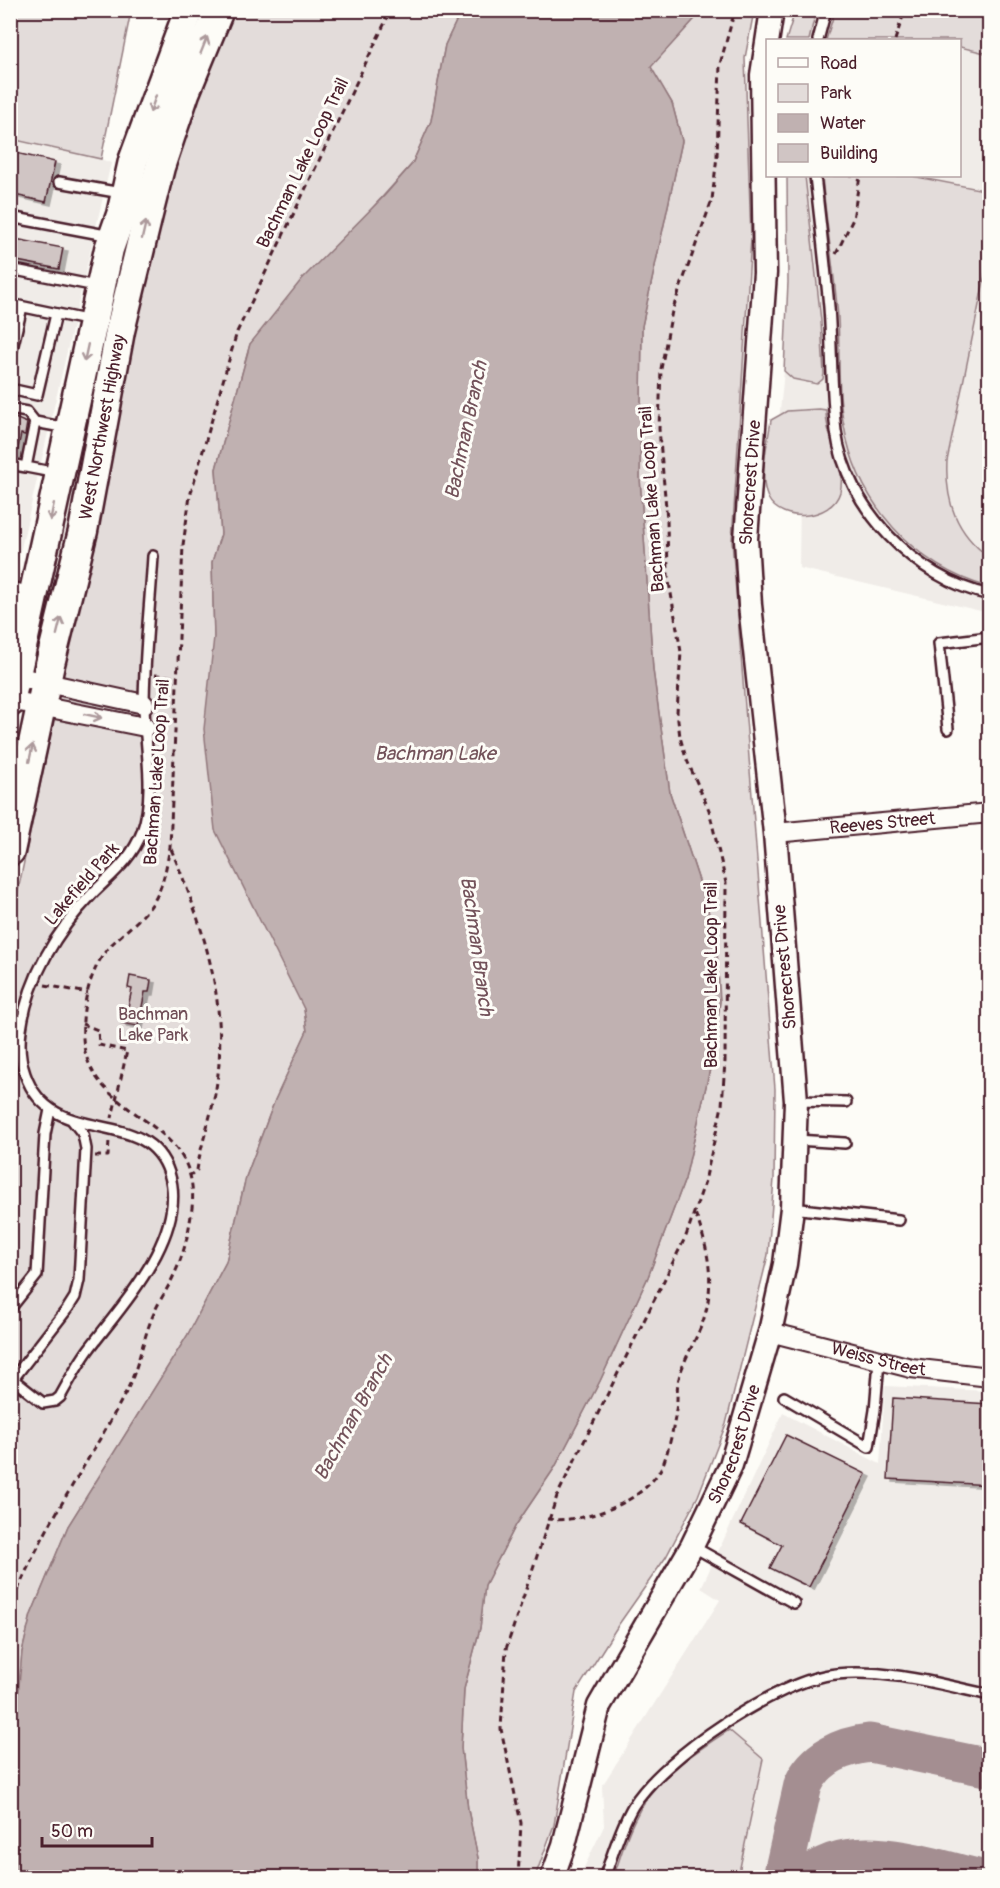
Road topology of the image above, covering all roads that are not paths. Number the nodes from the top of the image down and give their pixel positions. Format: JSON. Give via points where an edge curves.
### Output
{"nodes":[{"id":1,"x":189,"y":10,"type":"edge"},
{"id":2,"x":219,"y":10,"type":"edge"},
{"id":3,"x":772,"y":10,"type":"edge"},
{"id":4,"x":826,"y":10,"type":"edge"},
{"id":5,"x":768,"y":39,"type":"edge"},
{"id":6,"x":818,"y":39,"type":"edge"},
{"id":7,"x":766,"y":49,"type":"edge"},
{"id":8,"x":815,"y":177,"type":"edge"},
{"id":9,"x":59,"y":182,"type":"dead end"},
{"id":10,"x":126,"y":194,"type":"junction"},
{"id":11,"x":10,"y":217,"type":"edge"},
{"id":12,"x":111,"y":243,"type":"junction"},
{"id":13,"x":10,"y":269,"type":"edge"},
{"id":14,"x":100,"y":286,"type":"junction"},
{"id":15,"x":10,"y":304,"type":"edge"},
{"id":16,"x":22,"y":307,"type":"junction"},
{"id":17,"x":56,"y":314,"type":"junction"},
{"id":18,"x":93,"y":322,"type":"junction"},
{"id":19,"x":120,"y":332,"type":"junction"},
{"id":20,"x":10,"y":357,"type":"edge"},
{"id":21,"x":10,"y":389,"type":"edge"},
{"id":22,"x":10,"y":409,"type":"edge"},
{"id":23,"x":35,"y":422,"type":"junction"},
{"id":24,"x":70,"y":428,"type":"junction"},
{"id":25,"x":20,"y":439,"type":"dead end"},
{"id":26,"x":32,"y":441,"type":"junction"},
{"id":27,"x":10,"y":464,"type":"edge"},
{"id":28,"x":27,"y":467,"type":"junction"},
{"id":29,"x":60,"y":474,"type":"junction"},
{"id":30,"x":83,"y":531,"type":"junction"},
{"id":31,"x":153,"y":556,"type":"dead end"},
{"id":32,"x":22,"y":590,"type":"edge"},
{"id":33,"x":990,"y":595,"type":"edge"},
{"id":34,"x":990,"y":637,"type":"edge"},
{"id":35,"x":12,"y":691,"type":"edge"},
{"id":36,"x":43,"y":694,"type":"junction"},
{"id":37,"x":144,"y":704,"type":"junction"},
{"id":38,"x":145,"y":728,"type":"junction"},
{"id":39,"x":948,"y":729,"type":"dead end"},
{"id":40,"x":990,"y":813,"type":"edge"},
{"id":41,"x":775,"y":833,"type":"junction"},
{"id":42,"x":10,"y":851,"type":"edge"},
{"id":43,"x":796,"y":1101,"type":"junction"},
{"id":44,"x":846,"y":1102,"type":"dead end"},
{"id":45,"x":50,"y":1110,"type":"junction"},
{"id":46,"x":72,"y":1120,"type":"junction"},
{"id":47,"x":796,"y":1140,"type":"junction"},
{"id":48,"x":845,"y":1143,"type":"dead end"},
{"id":49,"x":792,"y":1208,"type":"junction"},
{"id":50,"x":899,"y":1220,"type":"dead end"},
{"id":51,"x":10,"y":1309,"type":"edge"},
{"id":52,"x":770,"y":1332,"type":"junction"},
{"id":53,"x":879,"y":1361,"type":"junction"},
{"id":54,"x":990,"y":1377,"type":"edge"},
{"id":55,"x":12,"y":1378,"type":"edge"},
{"id":56,"x":784,"y":1397,"type":"dead end"},
{"id":57,"x":692,"y":1546,"type":"junction"},
{"id":58,"x":794,"y":1604,"type":"dead end"},
{"id":59,"x":990,"y":1695,"type":"edge"},
{"id":60,"x":552,"y":1878,"type":"edge"},
{"id":61,"x":604,"y":1878,"type":"edge"}],
"edges":[{"from":1,"to":10,"type":"main road","name":"West Northwest Highway","one_way":true,"via":[[159,85]]},
{"from":19,"to":2,"type":"main road","name":"West Northwest Highway","one_way":true,"via":[[160,167]]},
{"from":3,"to":5,"type":"street","name":"Shorecrest Drive"},
{"from":4,"to":6,"type":"lane"},
{"from":7,"to":41,"type":"street","name":"Shorecrest Drive","via":[[762,75],[765,273],[746,538]]},
{"from":8,"to":33,"type":"lane","via":[[836,432],[852,481],[880,526],[903,550],[950,581]]},
{"from":9,"to":10,"type":"lane"},
{"from":10,"to":12,"type":"main road","name":"West Northwest Highway"},
{"from":11,"to":12,"type":"lane"},
{"from":12,"to":14,"type":"main road","name":"West Northwest Highway"},
{"from":12,"to":19,"type":"main road","via":[[119,257],[123,286]]},
{"from":13,"to":14,"type":"lane"},
{"from":14,"to":18,"type":"main road","name":"West Northwest Highway"},
{"from":15,"to":16,"type":"lane"},
{"from":16,"to":17,"type":"lane"},
{"from":16,"to":20,"type":"lane"},
{"from":17,"to":18,"type":"lane"},
{"from":17,"to":21,"type":"lane","via":[[37,395]]},
{"from":18,"to":24,"type":"main road","name":"West Northwest Highway","one_way":true},
{"from":19,"to":30,"type":"main road","name":"West Northwest Highway"},
{"from":22,"to":23,"type":"lane","via":[[27,412]]},
{"from":23,"to":24,"type":"lane"},
{"from":23,"to":26,"type":"lane"},
{"from":24,"to":29,"type":"main road","name":"West Northwest Highway"},
{"from":24,"to":30,"type":"main road","via":[[77,436],[82,462],[72,514]]},
{"from":25,"to":26,"type":"lane"},
{"from":26,"to":28,"type":"lane"},
{"from":27,"to":28,"type":"lane"},
{"from":28,"to":29,"type":"lane"},
{"from":29,"to":32,"type":"main road","name":"West Northwest Highway","one_way":true},
{"from":36,"to":30,"type":"main road","name":"West Northwest Highway","one_way":true},
{"from":31,"to":37,"type":"lane","name":"Lakefield Park"},
{"from":32,"to":35,"type":"main road","name":"West Northwest Highway"},
{"from":34,"to":39,"type":"lane","via":[[939,643]]},
{"from":35,"to":36,"type":"street"},
{"from":36,"to":37,"type":"street"},
{"from":36,"to":38,"type":"street","one_way":true},
{"from":42,"to":36,"type":"main road","name":"West Northwest Highway","one_way":true},
{"from":37,"to":38,"type":"lane","name":"Lakefield Park"},
{"from":38,"to":45,"type":"lane","name":"Lakefield Park","via":[[148,790],[142,831],[130,855],[65,925],[46,955],[21,1028],[20,1048],[28,1083]]},
{"from":40,"to":41,"type":"street","name":"Reeves Street"},
{"from":41,"to":43,"type":"street","name":"Shorecrest Drive"},
{"from":43,"to":44,"type":"lane"},
{"from":43,"to":47,"type":"street","name":"Shorecrest Drive"},
{"from":45,"to":46,"type":"lane","name":"Lakefield Park"},
{"from":45,"to":51,"type":"lane","via":[[45,1134],[37,1275]]},
{"from":46,"to":55,"type":"lane","via":[[83,1134],[85,1155],[79,1280],[75,1297]]},
{"from":46,"to":55,"type":"lane","name":"Lakefield Park","via":[[130,1134],[156,1149],[171,1179],[172,1203],[149,1271],[86,1352],[60,1396],[43,1403]]},
{"from":47,"to":48,"type":"lane"},
{"from":47,"to":49,"type":"street","name":"Shorecrest Drive"},
{"from":49,"to":50,"type":"lane"},
{"from":49,"to":52,"type":"street","name":"Shorecrest Drive"},
{"from":52,"to":53,"type":"street","name":"Weiss Street"},
{"from":52,"to":57,"type":"street","name":"Shorecrest Drive","via":[[731,1465]]},
{"from":53,"to":54,"type":"street","name":"Weiss Street"},
{"from":53,"to":56,"type":"lane","via":[[869,1447]]},
{"from":57,"to":58,"type":"lane"},
{"from":57,"to":60,"type":"street","name":"Shorecrest Drive","via":[[599,1706]]},
{"from":59,"to":61,"type":"lane","via":[[897,1675],[860,1673],[833,1674],[784,1689],[760,1701],[664,1768],[633,1806]]}]}
